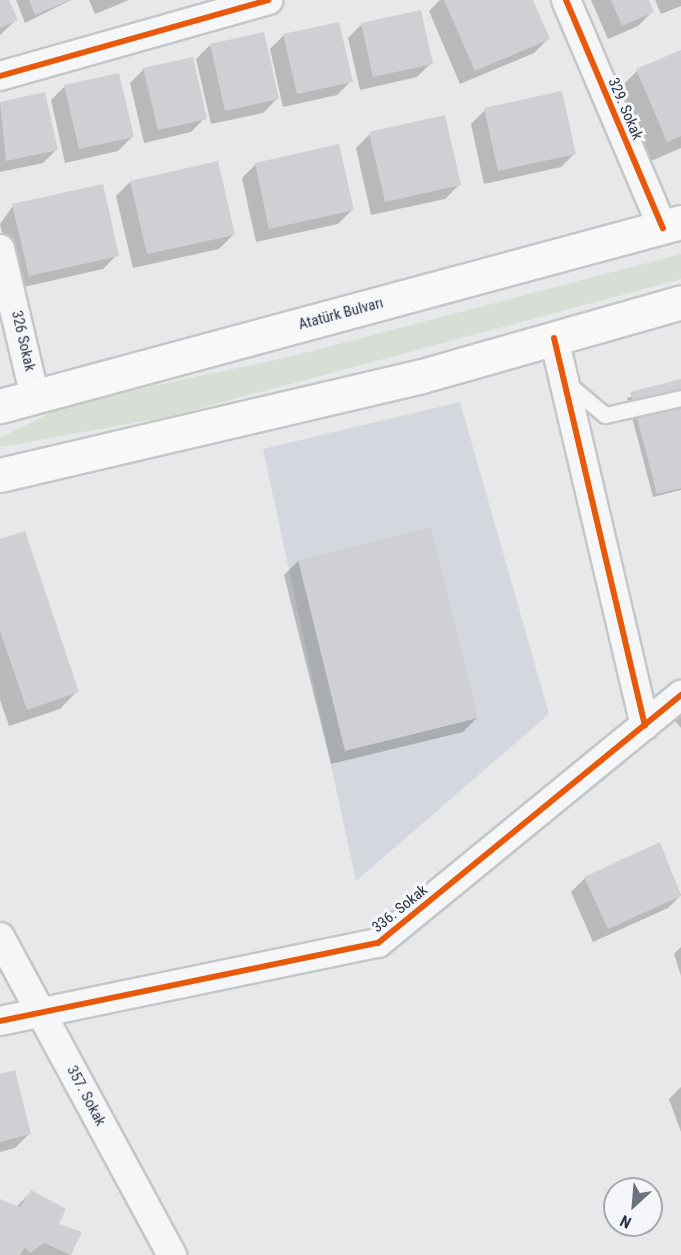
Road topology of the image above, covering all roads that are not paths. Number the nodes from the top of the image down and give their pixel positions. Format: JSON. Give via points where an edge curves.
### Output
{"nodes":[{"id":1,"x":268,"y":0,"type":"edge"},
{"id":2,"x":566,"y":0,"type":"edge"},
{"id":3,"x":0,"y":76,"type":"edge"},
{"id":4,"x":672,"y":225,"type":"edge"},
{"id":5,"x":0,"y":249,"type":"edge"},
{"id":6,"x":681,"y":302,"type":"edge"},
{"id":7,"x":554,"y":338,"type":"junction"},
{"id":8,"x":564,"y":381,"type":"junction"},
{"id":9,"x":35,"y":398,"type":"junction"},
{"id":10,"x":681,"y":398,"type":"edge"},
{"id":11,"x":0,"y":406,"type":"edge"},
{"id":12,"x":0,"y":418,"type":"edge"},
{"id":13,"x":0,"y":475,"type":"edge"},
{"id":14,"x":681,"y":695,"type":"edge"},
{"id":15,"x":645,"y":725,"type":"junction"},
{"id":16,"x":0,"y":937,"type":"edge"},
{"id":17,"x":42,"y":1015,"type":"junction"},
{"id":18,"x":0,"y":1021,"type":"edge"},
{"id":19,"x":166,"y":1253,"type":"edge"}],
"edges":[{"from":1,"to":3,"type":"street"},
{"from":2,"to":4,"type":"street","name":"329. Sokak"},
{"from":4,"to":9,"type":"main road","name":"Atatürk Bulvarı"},
{"from":5,"to":9,"type":"street","name":"326 Sokak"},
{"from":6,"to":7,"type":"main road"},
{"from":7,"to":8,"type":"street"},
{"from":7,"to":13,"type":"main road","via":[[422,376]]},
{"from":8,"to":10,"type":"lane","via":[[604,416]]},
{"from":8,"to":15,"type":"street"},
{"from":9,"to":11,"type":"main road","name":"Atatürk Bulvarı"},
{"from":9,"to":12,"type":"main road"},
{"from":14,"to":15,"type":"street","name":"336. Sokak"},
{"from":15,"to":17,"type":"street","name":"336. Sokak","via":[[378,943]]},
{"from":16,"to":17,"type":"street","name":"357. Sokak"},
{"from":17,"to":18,"type":"street","name":"336. Sokak"},
{"from":17,"to":19,"type":"street","name":"357. Sokak"}]}
